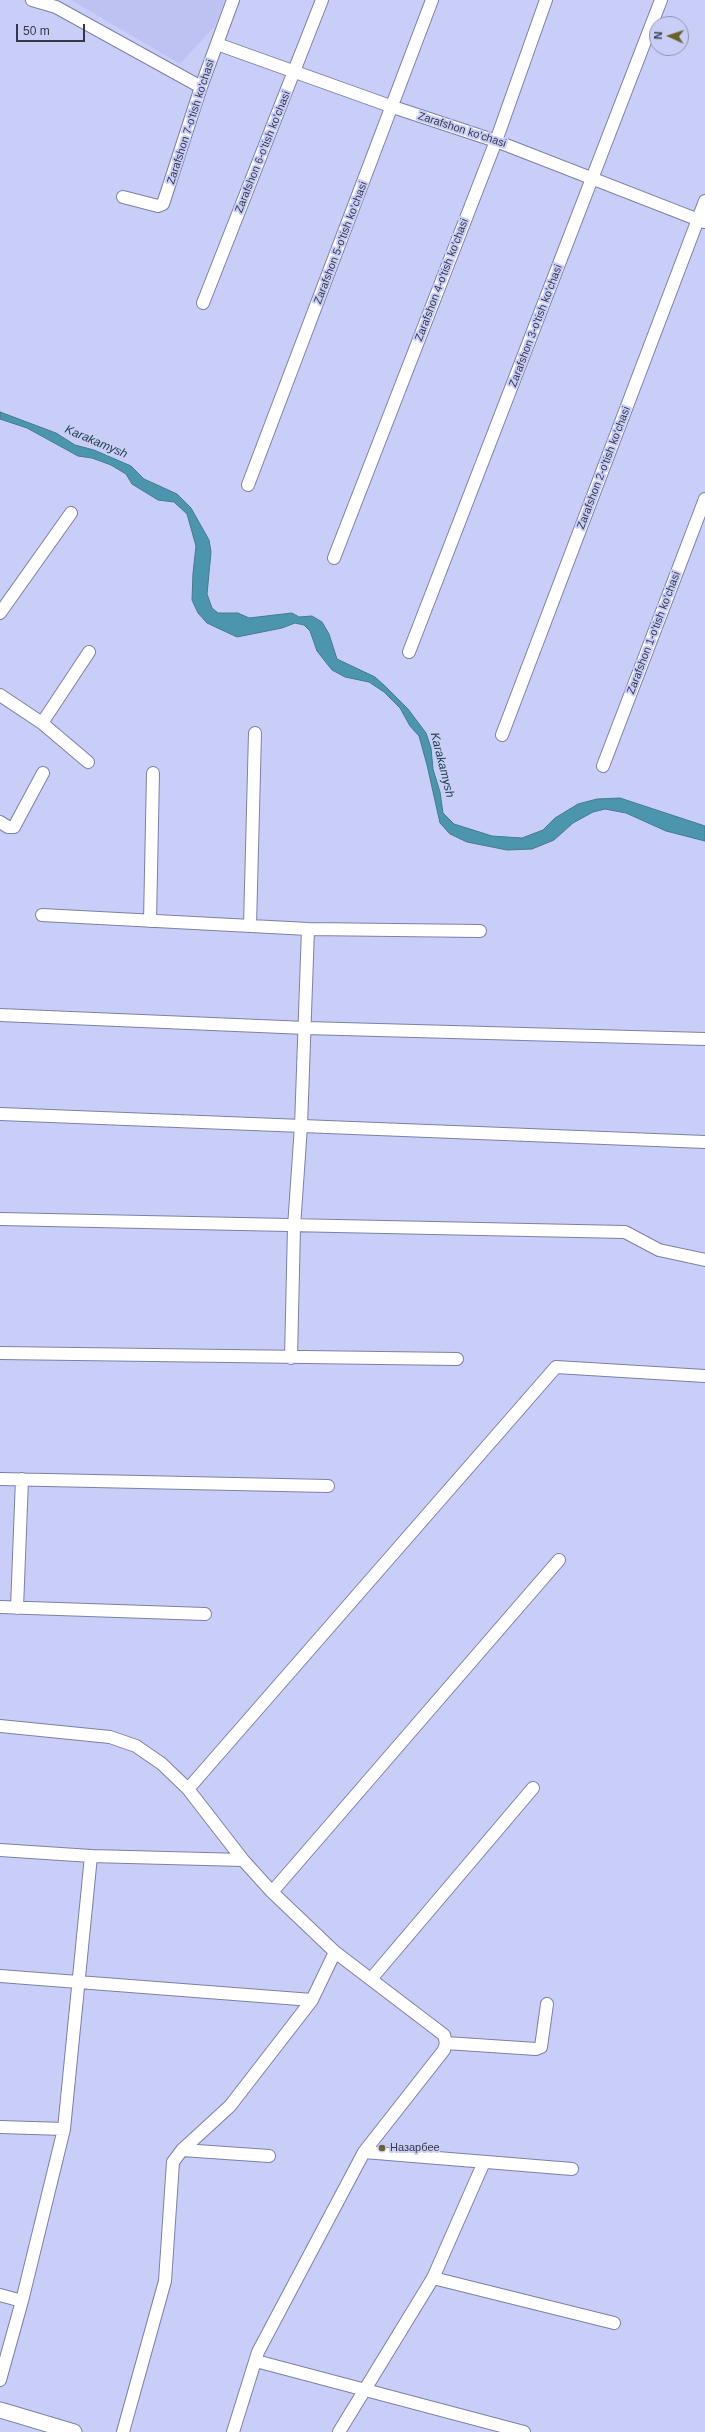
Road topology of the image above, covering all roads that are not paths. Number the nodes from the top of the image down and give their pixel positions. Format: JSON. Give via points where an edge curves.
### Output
{"nodes":[{"id":1,"x":32,"y":0,"type":"edge"},
{"id":2,"x":233,"y":0,"type":"edge"},
{"id":3,"x":322,"y":0,"type":"edge"},
{"id":4,"x":432,"y":0,"type":"edge"},
{"id":5,"x":546,"y":0,"type":"edge"},
{"id":6,"x":662,"y":0,"type":"edge"},
{"id":7,"x":217,"y":44,"type":"junction"},
{"id":8,"x":294,"y":72,"type":"junction"},
{"id":9,"x":201,"y":87,"type":"junction"},
{"id":10,"x":393,"y":107,"type":"junction"},
{"id":11,"x":496,"y":141,"type":"junction"},
{"id":12,"x":593,"y":178,"type":"junction"},
{"id":13,"x":122,"y":197,"type":"dead end"},
{"id":14,"x":705,"y":201,"type":"edge"},
{"id":15,"x":701,"y":221,"type":"edge"},
{"id":16,"x":203,"y":303,"type":"dead end"},
{"id":17,"x":248,"y":485,"type":"dead end"},
{"id":18,"x":705,"y":499,"type":"edge"},
{"id":19,"x":71,"y":513,"type":"dead end"},
{"id":20,"x":334,"y":558,"type":"dead end"},
{"id":21,"x":0,"y":614,"type":"edge"},
{"id":22,"x":89,"y":652,"type":"dead end"},
{"id":23,"x":410,"y":652,"type":"dead end"},
{"id":24,"x":0,"y":695,"type":"edge"},
{"id":25,"x":42,"y":723,"type":"junction"},
{"id":26,"x":255,"y":733,"type":"dead end"},
{"id":27,"x":502,"y":734,"type":"dead end"},
{"id":28,"x":88,"y":762,"type":"dead end"},
{"id":29,"x":603,"y":766,"type":"dead end"},
{"id":30,"x":43,"y":773,"type":"dead end"},
{"id":31,"x":154,"y":773,"type":"dead end"},
{"id":32,"x":0,"y":822,"type":"edge"},
{"id":33,"x":42,"y":915,"type":"dead end"},
{"id":34,"x":150,"y":921,"type":"junction"},
{"id":35,"x":250,"y":926,"type":"junction"},
{"id":36,"x":308,"y":929,"type":"junction"},
{"id":37,"x":480,"y":931,"type":"dead end"},
{"id":38,"x":0,"y":1015,"type":"edge"},
{"id":39,"x":306,"y":1028,"type":"junction"},
{"id":40,"x":705,"y":1039,"type":"edge"},
{"id":41,"x":0,"y":1114,"type":"edge"},
{"id":42,"x":301,"y":1126,"type":"junction"},
{"id":43,"x":705,"y":1142,"type":"edge"},
{"id":44,"x":0,"y":1219,"type":"edge"},
{"id":45,"x":294,"y":1227,"type":"junction"},
{"id":46,"x":705,"y":1260,"type":"edge"},
{"id":47,"x":0,"y":1353,"type":"edge"},
{"id":48,"x":291,"y":1358,"type":"junction"},
{"id":49,"x":457,"y":1358,"type":"dead end"},
{"id":50,"x":705,"y":1376,"type":"edge"},
{"id":51,"x":0,"y":1479,"type":"edge"},
{"id":52,"x":22,"y":1479,"type":"junction"},
{"id":53,"x":328,"y":1486,"type":"dead end"},
{"id":54,"x":559,"y":1560,"type":"dead end"},
{"id":55,"x":0,"y":1607,"type":"edge"},
{"id":56,"x":17,"y":1608,"type":"junction"},
{"id":57,"x":205,"y":1614,"type":"dead end"},
{"id":58,"x":0,"y":1726,"type":"edge"},
{"id":59,"x":533,"y":1788,"type":"dead end"},
{"id":60,"x":188,"y":1789,"type":"junction"},
{"id":61,"x":0,"y":1850,"type":"edge"},
{"id":62,"x":91,"y":1856,"type":"junction"},
{"id":63,"x":243,"y":1860,"type":"junction"},
{"id":64,"x":272,"y":1892,"type":"junction"},
{"id":65,"x":335,"y":1952,"type":"junction"},
{"id":66,"x":0,"y":1976,"type":"edge"},
{"id":67,"x":371,"y":1979,"type":"junction"},
{"id":68,"x":78,"y":1981,"type":"junction"},
{"id":69,"x":312,"y":2000,"type":"junction"},
{"id":70,"x":547,"y":2004,"type":"dead end"},
{"id":71,"x":446,"y":2043,"type":"junction"},
{"id":72,"x":0,"y":2127,"type":"edge"},
{"id":73,"x":64,"y":2129,"type":"junction"},
{"id":74,"x":182,"y":2150,"type":"junction"},
{"id":75,"x":364,"y":2152,"type":"junction"},
{"id":76,"x":269,"y":2156,"type":"dead end"},
{"id":77,"x":484,"y":2162,"type":"junction"},
{"id":78,"x":572,"y":2169,"type":"dead end"},
{"id":79,"x":433,"y":2278,"type":"junction"},
{"id":80,"x":0,"y":2296,"type":"edge"},
{"id":81,"x":22,"y":2301,"type":"junction"},
{"id":82,"x":614,"y":2322,"type":"dead end"},
{"id":83,"x":256,"y":2361,"type":"junction"},
{"id":84,"x":0,"y":2380,"type":"edge"},
{"id":85,"x":366,"y":2389,"type":"junction"},
{"id":86,"x":0,"y":2410,"type":"edge"},
{"id":87,"x":74,"y":2432,"type":"edge"},
{"id":88,"x":123,"y":2432,"type":"edge"},
{"id":89,"x":233,"y":2432,"type":"edge"},
{"id":90,"x":339,"y":2432,"type":"edge"},
{"id":91,"x":524,"y":2432,"type":"edge"}],
"edges":[{"from":1,"to":9,"type":"street","via":[[56,7]]},
{"from":2,"to":7,"type":"street","name":"Zarafshon 7-o'tish ko'chasi"},
{"from":3,"to":8,"type":"street","name":"Zarafshon 6-o'tish ko'chasi"},
{"from":4,"to":10,"type":"street","name":"Zarafshon 5-o'tish ko'chasi"},
{"from":5,"to":11,"type":"street","name":"Zarafshon 4-o'tish ko'chasi"},
{"from":6,"to":12,"type":"street","name":"Zarafshon 3-o'tish ko'chasi"},
{"from":7,"to":8,"type":"street","name":"Zarafshon ko'chasi"},
{"from":7,"to":9,"type":"street","name":"Zarafshon 7-o'tish ko'chasi"},
{"from":8,"to":10,"type":"street","name":"Zarafshon ko'chasi"},
{"from":8,"to":16,"type":"street","name":"Zarafshon 6-o'tish ko'chasi"},
{"from":9,"to":13,"type":"street","name":"Zarafshon 7-o'tish ko'chasi","via":[[163,204],[158,206]]},
{"from":10,"to":11,"type":"street","name":"Zarafshon ko'chasi"},
{"from":10,"to":17,"type":"street","name":"Zarafshon 5-o'tish ko'chasi"},
{"from":11,"to":12,"type":"street","name":"Zarafshon ko'chasi"},
{"from":11,"to":20,"type":"street","name":"Zarafshon 4-o'tish ko'chasi"},
{"from":12,"to":15,"type":"street","name":"Zarafshon ko'chasi"},
{"from":12,"to":23,"type":"street","name":"Zarafshon 3-o'tish ko'chasi"},
{"from":14,"to":15,"type":"street","name":"Zarafshon 2-o'tish ko'chasi"},
{"from":15,"to":27,"type":"street","name":"Zarafshon 2-o'tish ko'chasi"},
{"from":18,"to":29,"type":"street","name":"Zarafshon 1-o'tish ko'chasi"},
{"from":19,"to":21,"type":"street"},
{"from":22,"to":25,"type":"street"},
{"from":24,"to":25,"type":"street"},
{"from":25,"to":28,"type":"street"},
{"from":26,"to":35,"type":"street"},
{"from":30,"to":32,"type":"street","via":[[14,827],[8,827]]},
{"from":31,"to":34,"type":"street"},
{"from":33,"to":34,"type":"street"},
{"from":34,"to":35,"type":"street"},
{"from":35,"to":36,"type":"street"},
{"from":36,"to":37,"type":"street"},
{"from":36,"to":39,"type":"street"},
{"from":38,"to":39,"type":"street"},
{"from":39,"to":40,"type":"street"},
{"from":39,"to":42,"type":"street"},
{"from":41,"to":42,"type":"street"},
{"from":42,"to":43,"type":"street"},
{"from":42,"to":45,"type":"street"},
{"from":44,"to":45,"type":"street"},
{"from":45,"to":46,"type":"street","via":[[626,1232],[659,1250]]},
{"from":45,"to":48,"type":"street"},
{"from":47,"to":48,"type":"street"},
{"from":48,"to":49,"type":"street"},
{"from":50,"to":60,"type":"street","via":[[556,1367]]},
{"from":51,"to":52,"type":"street"},
{"from":52,"to":53,"type":"street"},
{"from":52,"to":56,"type":"street"},
{"from":54,"to":64,"type":"street"},
{"from":55,"to":56,"type":"street"},
{"from":56,"to":57,"type":"street"},
{"from":58,"to":60,"type":"street","via":[[110,1738],[136,1746],[162,1764]]},
{"from":59,"to":67,"type":"street"},
{"from":60,"to":63,"type":"street"},
{"from":61,"to":62,"type":"street"},
{"from":62,"to":63,"type":"street"},
{"from":62,"to":68,"type":"street"},
{"from":63,"to":64,"type":"street"},
{"from":64,"to":65,"type":"street"},
{"from":65,"to":67,"type":"street"},
{"from":65,"to":69,"type":"street"},
{"from":66,"to":68,"type":"street"},
{"from":67,"to":71,"type":"street","via":[[444,2035]]},
{"from":68,"to":69,"type":"street"},
{"from":68,"to":73,"type":"street"},
{"from":69,"to":74,"type":"street","via":[[230,2106]]},
{"from":70,"to":71,"type":"street","via":[[541,2047],[536,2049]]},
{"from":71,"to":75,"type":"street","via":[[444,2050]]},
{"from":72,"to":73,"type":"street"},
{"from":73,"to":81,"type":"street"},
{"from":74,"to":76,"type":"street"},
{"from":74,"to":88,"type":"street","via":[[173,2162],[165,2281]]},
{"from":75,"to":77,"type":"street"},
{"from":75,"to":83,"type":"street"},
{"from":77,"to":78,"type":"street"},
{"from":77,"to":79,"type":"street"},
{"from":79,"to":82,"type":"street"},
{"from":79,"to":85,"type":"street"},
{"from":80,"to":81,"type":"street"},
{"from":81,"to":84,"type":"street"},
{"from":83,"to":85,"type":"street"},
{"from":83,"to":89,"type":"street"},
{"from":85,"to":90,"type":"street"},
{"from":85,"to":91,"type":"street"},
{"from":86,"to":87,"type":"main road"}]}
